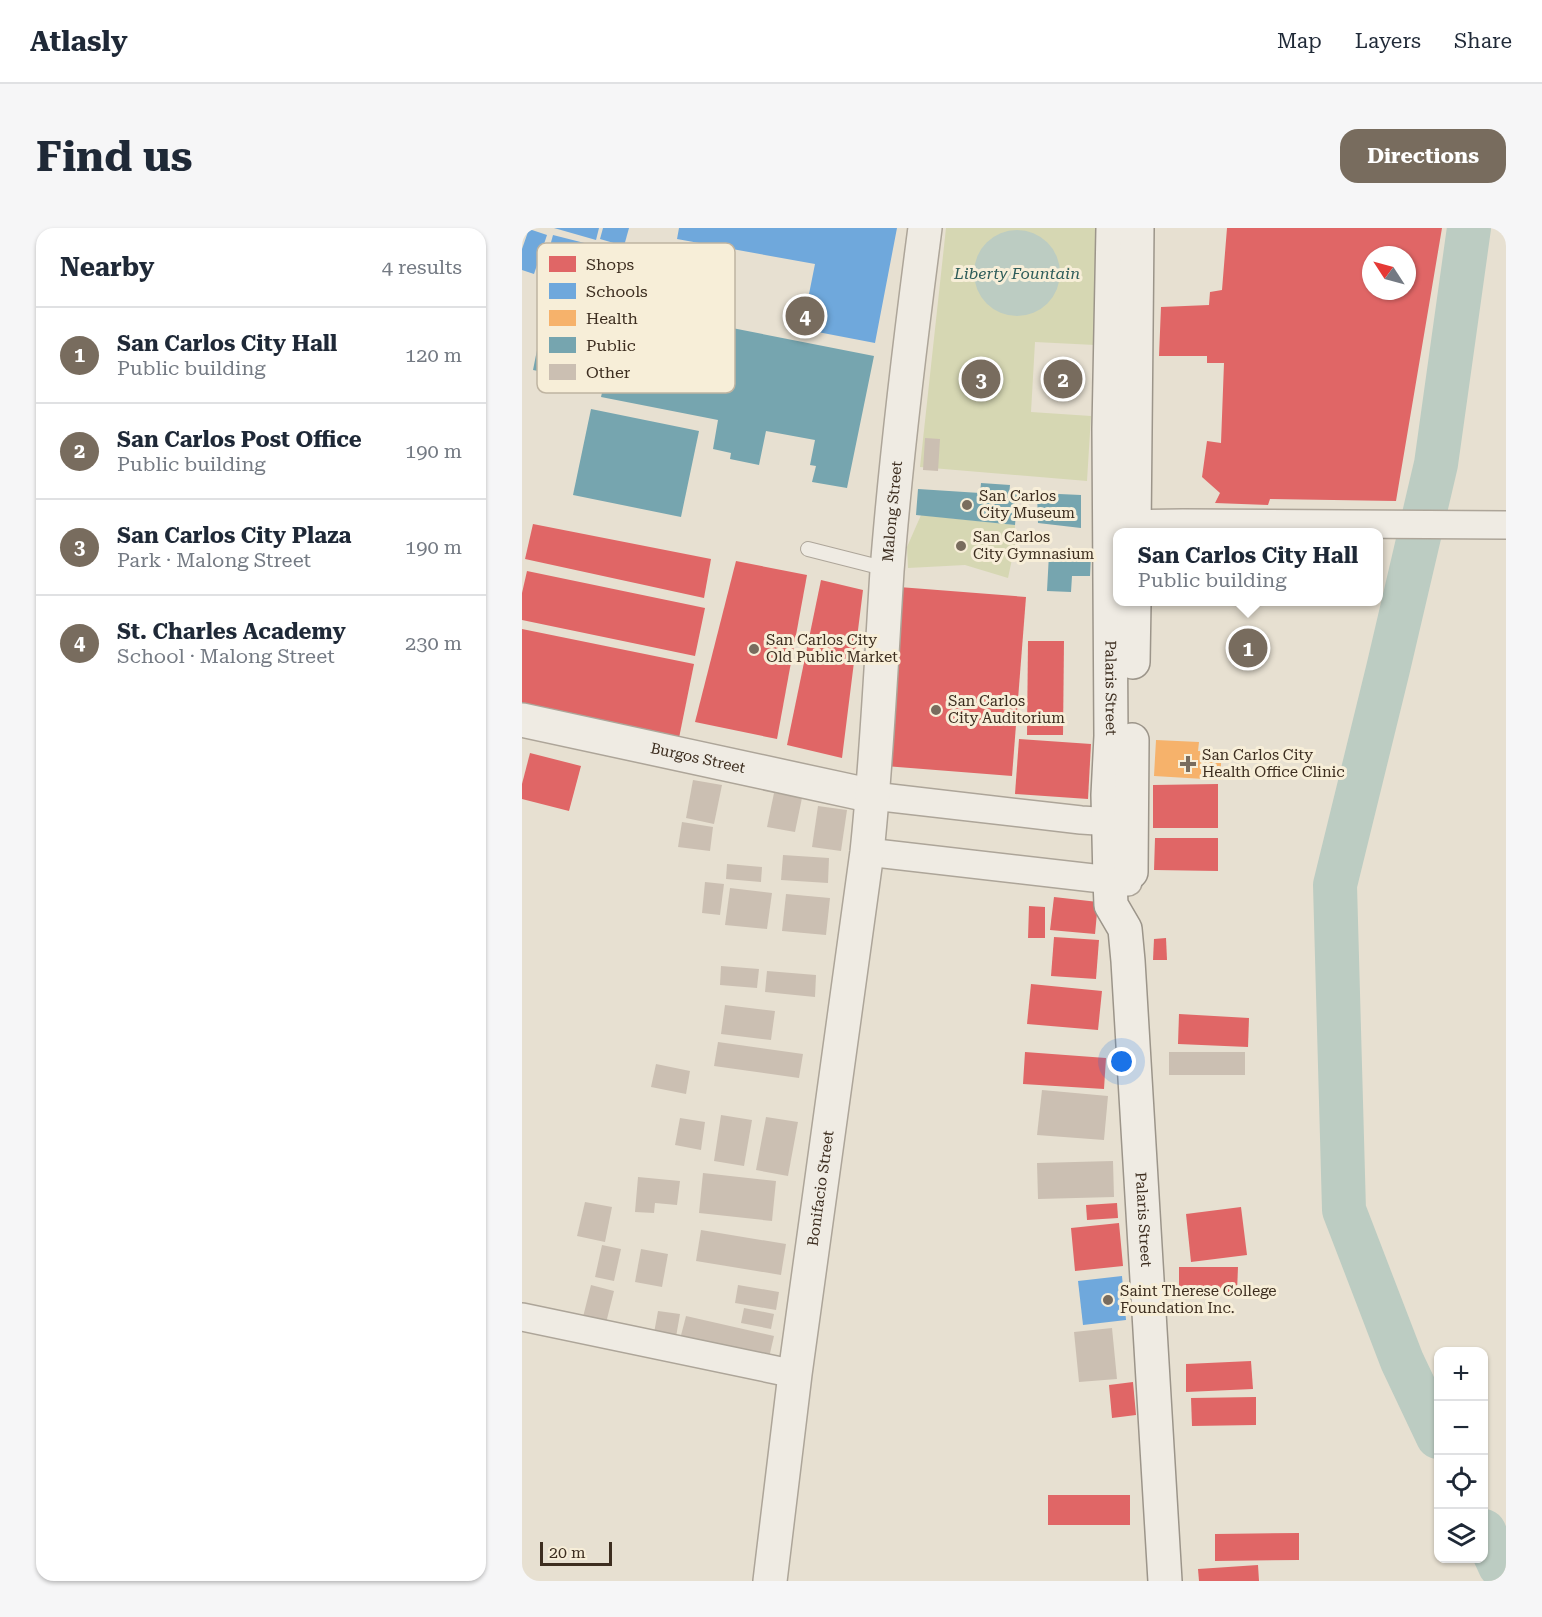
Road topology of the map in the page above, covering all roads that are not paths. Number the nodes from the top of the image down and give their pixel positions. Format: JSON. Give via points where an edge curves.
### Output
{"nodes":[{"id":1,"x":925,"y":228,"type":"edge"},
{"id":2,"x":1113,"y":228,"type":"edge"},
{"id":3,"x":1137,"y":228,"type":"edge"},
{"id":4,"x":1506,"y":525,"type":"edge"},
{"id":5,"x":1126,"y":527,"type":"edge"},
{"id":6,"x":808,"y":549,"type":"dead end"},
{"id":7,"x":887,"y":569,"type":"junction"},
{"id":8,"x":1120,"y":606,"type":"edge"},
{"id":9,"x":1134,"y":606,"type":"edge"},
{"id":10,"x":522,"y":720,"type":"edge"},
{"id":11,"x":873,"y":796,"type":"junction"},
{"id":12,"x":1120,"y":823,"type":"junction"},
{"id":13,"x":867,"y":852,"type":"junction"},
{"id":14,"x":1120,"y":881,"type":"junction"},
{"id":15,"x":522,"y":1317,"type":"edge"},
{"id":16,"x":795,"y":1374,"type":"junction"},
{"id":17,"x":770,"y":1581,"type":"edge"},
{"id":18,"x":1165,"y":1581,"type":"edge"}],
"edges":[{"from":1,"to":7,"type":"main road","name":"Malong Street"},
{"from":2,"to":5,"type":"main road","name":"Palaris Street","via":[[1109,429]]},
{"from":3,"to":5,"type":"main road","name":"Palaris Street"},
{"from":4,"to":5,"type":"street"},
{"from":6,"to":7,"type":"lane"},
{"from":7,"to":11,"type":"main road","name":"Malong Street"},
{"from":8,"to":12,"type":"main road","name":"Palaris Street","via":[[1108,795]]},
{"from":9,"to":12,"type":"main road","name":"Palaris Street"},
{"from":10,"to":11,"type":"main road","name":"Burgos Street"},
{"from":11,"to":12,"type":"street"},
{"from":11,"to":13,"type":"main road","name":"Bonifacio Street"},
{"from":12,"to":14,"type":"main road","name":"Palaris Street"},
{"from":13,"to":14,"type":"street"},
{"from":13,"to":16,"type":"main road","name":"Bonifacio Street"},
{"from":14,"to":18,"type":"main road","name":"Palaris Street","via":[[1111,905],[1125,929],[1128,962]]},
{"from":15,"to":16,"type":"street"},
{"from":16,"to":17,"type":"main road","name":"Bonifacio Street"}]}
